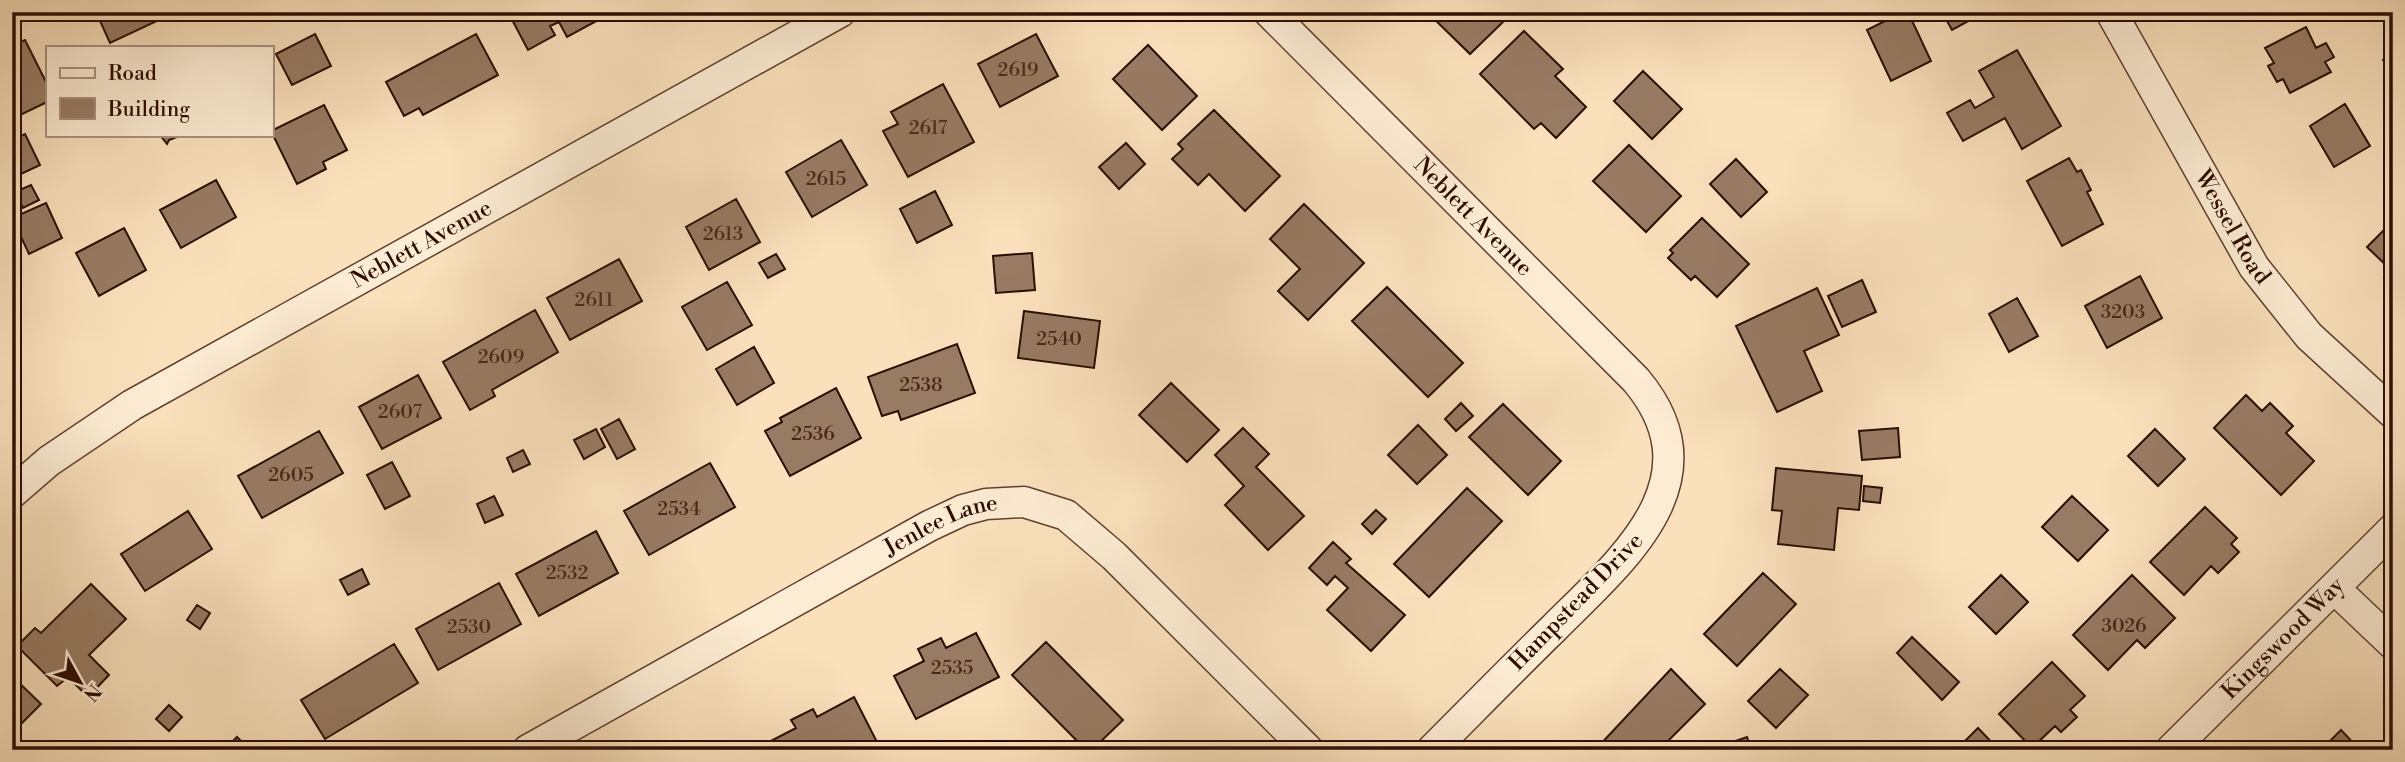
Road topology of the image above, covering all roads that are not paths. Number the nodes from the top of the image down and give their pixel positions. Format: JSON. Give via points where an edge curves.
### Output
{"nodes":[{"id":1,"x":840,"y":12,"type":"edge"},
{"id":2,"x":1269,"y":12,"type":"edge"},
{"id":3,"x":2111,"y":12,"type":"edge"},
{"id":4,"x":2393,"y":413,"type":"edge"},
{"id":5,"x":1666,"y":429,"type":"joint"},
{"id":6,"x":12,"y":493,"type":"edge"},
{"id":7,"x":2393,"y":529,"type":"edge"},
{"id":8,"x":2334,"y":587,"type":"junction"},
{"id":9,"x":2393,"y":644,"type":"edge"},
{"id":10,"x":528,"y":750,"type":"edge"},
{"id":11,"x":1308,"y":750,"type":"edge"},
{"id":12,"x":1432,"y":750,"type":"edge"},
{"id":13,"x":2171,"y":750,"type":"edge"}],
"edges":[{"from":1,"to":6,"type":"street","name":"Neblett Avenue","via":[[132,405],[49,461]]},
{"from":2,"to":5,"type":"street","name":"Neblett Avenue","via":[[1636,380],[1652,398]]},
{"from":3,"to":4,"type":"street","name":"Wessel Road","via":[[2254,267],[2309,336]]},
{"from":5,"to":12,"type":"street","name":"Hampstead Drive","via":[[1669,472],[1658,507],[1629,554]]},
{"from":7,"to":8,"type":"street","name":"Kingswood Way"},
{"from":8,"to":9,"type":"street"},
{"from":8,"to":13,"type":"street","name":"Kingswood Way"},
{"from":10,"to":11,"type":"street","name":"Jenlee Lane","via":[[929,526],[986,504],[1024,502],[1066,515],[1114,556]]}]}
